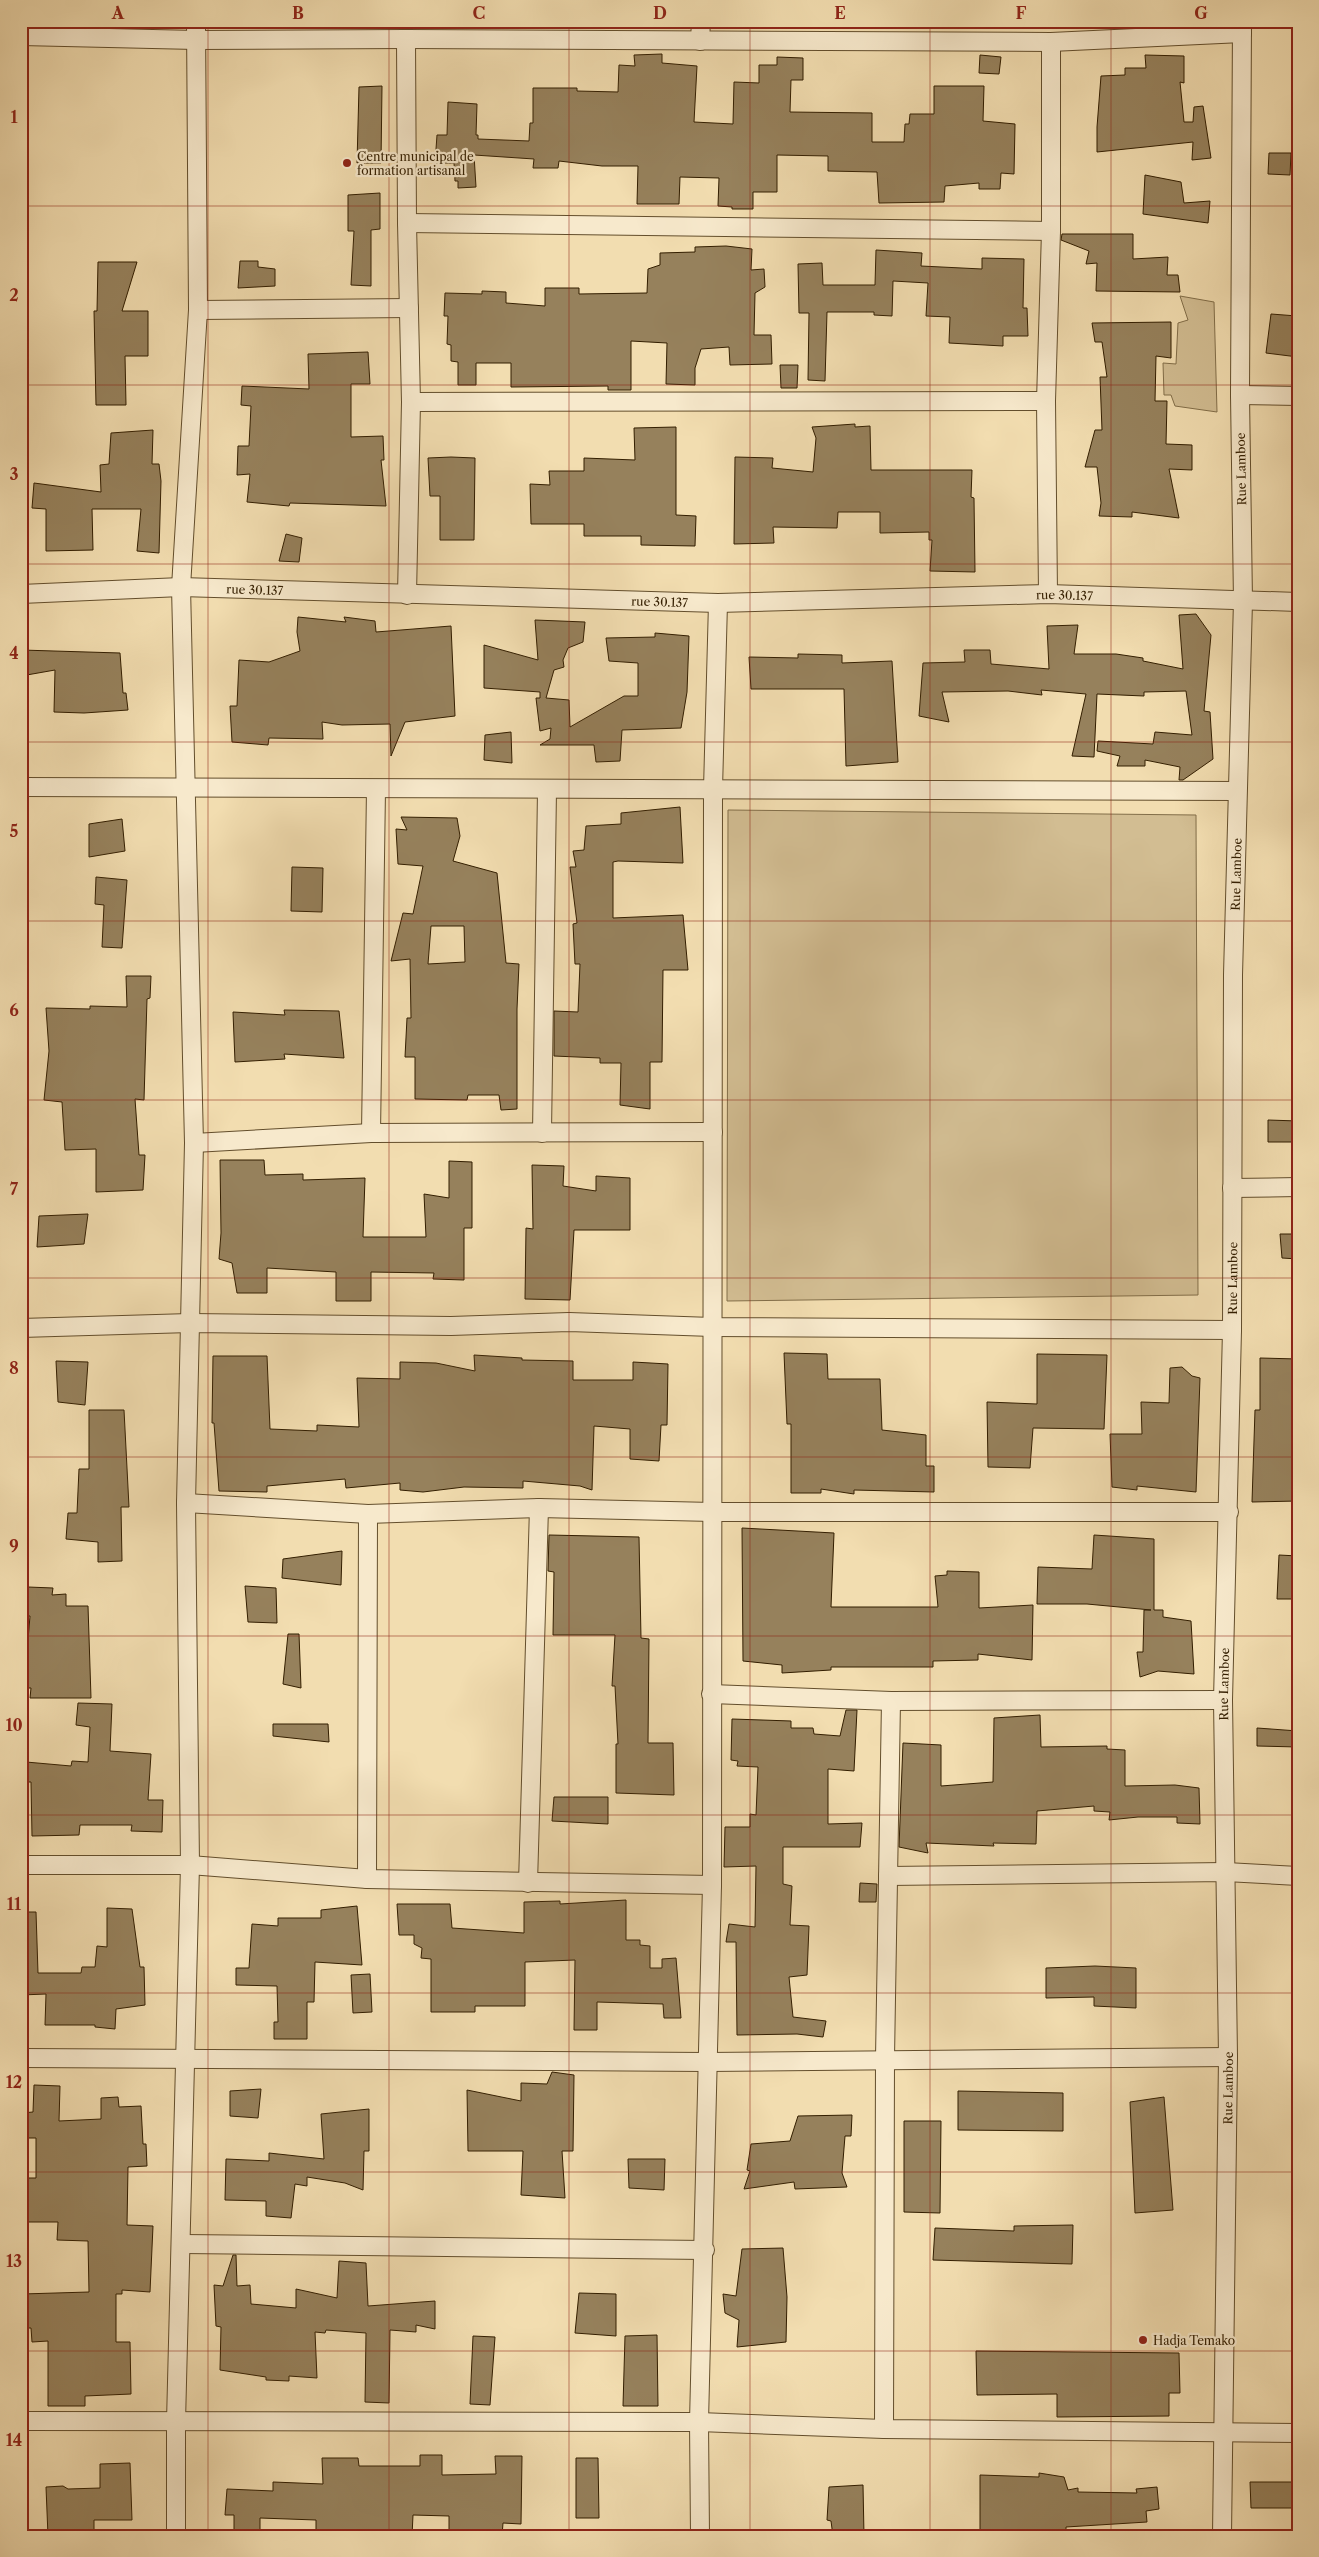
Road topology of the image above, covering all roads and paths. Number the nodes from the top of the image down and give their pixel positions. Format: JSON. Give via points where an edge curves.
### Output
{"nodes":[{"id":1,"x":196,"y":21,"type":"edge"},
{"id":2,"x":701,"y":21,"type":"edge"},
{"id":3,"x":1242,"y":27,"type":"edge"},
{"id":4,"x":21,"y":36,"type":"edge"},
{"id":5,"x":406,"y":39,"type":"junction"},
{"id":6,"x":196,"y":40,"type":"junction"},
{"id":7,"x":700,"y":41,"type":"junction"},
{"id":8,"x":1051,"y":42,"type":"junction"},
{"id":9,"x":407,"y":222,"type":"junction"},
{"id":10,"x":1051,"y":231,"type":"junction"},
{"id":11,"x":409,"y":308,"type":"junction"},
{"id":12,"x":198,"y":310,"type":"junction"},
{"id":13,"x":1240,"y":395,"type":"junction"},
{"id":14,"x":1298,"y":396,"type":"edge"},
{"id":15,"x":1046,"y":401,"type":"junction"},
{"id":16,"x":411,"y":402,"type":"junction"},
{"id":17,"x":181,"y":587,"type":"junction"},
{"id":18,"x":21,"y":594,"type":"edge"},
{"id":19,"x":1048,"y":594,"type":"junction"},
{"id":20,"x":407,"y":595,"type":"junction"},
{"id":21,"x":1243,"y":600,"type":"junction"},
{"id":22,"x":1298,"y":602,"type":"edge"},
{"id":23,"x":718,"y":603,"type":"junction"},
{"id":24,"x":21,"y":787,"type":"edge"},
{"id":25,"x":185,"y":787,"type":"junction"},
{"id":26,"x":376,"y":789,"type":"junction"},
{"id":27,"x":713,"y":789,"type":"junction"},
{"id":28,"x":547,"y":790,"type":"junction"},
{"id":29,"x":1237,"y":791,"type":"junction"},
{"id":30,"x":371,"y":1132,"type":"junction"},
{"id":31,"x":713,"y":1132,"type":"junction"},
{"id":32,"x":542,"y":1134,"type":"junction"},
{"id":33,"x":194,"y":1143,"type":"junction"},
{"id":34,"x":1298,"y":1187,"type":"edge"},
{"id":35,"x":1232,"y":1188,"type":"junction"},
{"id":36,"x":190,"y":1323,"type":"junction"},
{"id":37,"x":712,"y":1327,"type":"junction"},
{"id":38,"x":21,"y":1328,"type":"edge"},
{"id":39,"x":1232,"y":1330,"type":"junction"},
{"id":40,"x":186,"y":1503,"type":"junction"},
{"id":41,"x":539,"y":1508,"type":"junction"},
{"id":42,"x":713,"y":1512,"type":"junction"},
{"id":43,"x":1229,"y":1512,"type":"junction"},
{"id":44,"x":368,"y":1514,"type":"junction"},
{"id":45,"x":711,"y":1694,"type":"junction"},
{"id":46,"x":1224,"y":1700,"type":"junction"},
{"id":47,"x":891,"y":1701,"type":"junction"},
{"id":48,"x":21,"y":1865,"type":"edge"},
{"id":49,"x":190,"y":1865,"type":"junction"},
{"id":50,"x":1226,"y":1872,"type":"junction"},
{"id":51,"x":888,"y":1876,"type":"junction"},
{"id":52,"x":1298,"y":1876,"type":"edge"},
{"id":53,"x":367,"y":1879,"type":"junction"},
{"id":54,"x":528,"y":1883,"type":"junction"},
{"id":55,"x":712,"y":1885,"type":"junction"},
{"id":56,"x":1228,"y":2057,"type":"junction"},
{"id":57,"x":21,"y":2058,"type":"edge"},
{"id":58,"x":186,"y":2058,"type":"junction"},
{"id":59,"x":885,"y":2058,"type":"junction"},
{"id":60,"x":707,"y":2062,"type":"junction"},
{"id":61,"x":182,"y":2244,"type":"junction"},
{"id":62,"x":705,"y":2250,"type":"junction"},
{"id":63,"x":21,"y":2421,"type":"edge"},
{"id":64,"x":176,"y":2422,"type":"junction"},
{"id":65,"x":699,"y":2422,"type":"junction"},
{"id":66,"x":884,"y":2428,"type":"junction"},
{"id":67,"x":1224,"y":2432,"type":"junction"},
{"id":68,"x":1298,"y":2433,"type":"edge"},
{"id":69,"x":176,"y":2536,"type":"edge"},
{"id":70,"x":700,"y":2536,"type":"edge"},
{"id":71,"x":1222,"y":2536,"type":"edge"}],
"edges":[{"from":1,"to":6,"type":"street"},
{"from":2,"to":7,"type":"street"},
{"from":3,"to":8,"type":"street"},
{"from":3,"to":13,"type":"street","name":"Rue Lamboe"},
{"from":4,"to":6,"type":"street"},
{"from":5,"to":6,"type":"street"},
{"from":5,"to":7,"type":"street"},
{"from":5,"to":9,"type":"street"},
{"from":6,"to":12,"type":"street"},
{"from":7,"to":8,"type":"street"},
{"from":8,"to":10,"type":"street"},
{"from":9,"to":10,"type":"street"},
{"from":9,"to":11,"type":"street"},
{"from":10,"to":15,"type":"street"},
{"from":11,"to":12,"type":"street"},
{"from":11,"to":16,"type":"street"},
{"from":12,"to":17,"type":"street"},
{"from":13,"to":14,"type":"street"},
{"from":13,"to":21,"type":"street","name":"Rue Lamboe"},
{"from":15,"to":16,"type":"street"},
{"from":15,"to":19,"type":"street"},
{"from":16,"to":20,"type":"street"},
{"from":17,"to":18,"type":"street","name":"rue 30.137"},
{"from":17,"to":20,"type":"street","name":"rue 30.137"},
{"from":17,"to":25,"type":"street"},
{"from":19,"to":21,"type":"street","name":"rue 30.137"},
{"from":19,"to":23,"type":"street","name":"rue 30.137"},
{"from":20,"to":23,"type":"street","name":"rue 30.137"},
{"from":21,"to":22,"type":"street","name":"rue 30.137"},
{"from":21,"to":29,"type":"street","name":"Rue Lamboe"},
{"from":23,"to":27,"type":"street"},
{"from":24,"to":25,"type":"street"},
{"from":25,"to":26,"type":"street"},
{"from":25,"to":33,"type":"street"},
{"from":26,"to":28,"type":"street"},
{"from":26,"to":30,"type":"street"},
{"from":27,"to":28,"type":"street"},
{"from":27,"to":29,"type":"street"},
{"from":27,"to":31,"type":"street"},
{"from":28,"to":32,"type":"street"},
{"from":29,"to":35,"type":"street","name":"Rue Lamboe"},
{"from":30,"to":32,"type":"street"},
{"from":30,"to":33,"type":"street"},
{"from":31,"to":32,"type":"street"},
{"from":31,"to":37,"type":"street"},
{"from":33,"to":36,"type":"street"},
{"from":34,"to":35,"type":"street"},
{"from":35,"to":39,"type":"street","name":"Rue Lamboe"},
{"from":36,"to":37,"type":"street","via":[[451,1326],[569,1322]]},
{"from":36,"to":38,"type":"street"},
{"from":36,"to":40,"type":"street"},
{"from":37,"to":39,"type":"street"},
{"from":37,"to":42,"type":"street"},
{"from":39,"to":43,"type":"street","name":"Rue Lamboe"},
{"from":40,"to":44,"type":"street"},
{"from":40,"to":49,"type":"street"},
{"from":41,"to":42,"type":"street"},
{"from":41,"to":44,"type":"street"},
{"from":41,"to":54,"type":"street"},
{"from":42,"to":43,"type":"street"},
{"from":42,"to":45,"type":"street"},
{"from":43,"to":46,"type":"street","name":"Rue Lamboe"},
{"from":44,"to":53,"type":"street"},
{"from":45,"to":47,"type":"street"},
{"from":45,"to":55,"type":"street"},
{"from":46,"to":47,"type":"street"},
{"from":46,"to":50,"type":"street","name":"Rue Lamboe"},
{"from":47,"to":51,"type":"street"},
{"from":48,"to":49,"type":"street"},
{"from":49,"to":53,"type":"street"},
{"from":49,"to":58,"type":"street"},
{"from":50,"to":51,"type":"street"},
{"from":50,"to":52,"type":"street"},
{"from":50,"to":56,"type":"street","name":"Rue Lamboe"},
{"from":51,"to":59,"type":"street"},
{"from":53,"to":54,"type":"street"},
{"from":54,"to":55,"type":"street"},
{"from":55,"to":60,"type":"street"},
{"from":56,"to":59,"type":"street"},
{"from":56,"to":67,"type":"street","name":"Rue Lamboe"},
{"from":57,"to":58,"type":"street"},
{"from":58,"to":60,"type":"street"},
{"from":58,"to":61,"type":"street"},
{"from":59,"to":60,"type":"street"},
{"from":59,"to":66,"type":"street"},
{"from":60,"to":62,"type":"street"},
{"from":61,"to":62,"type":"street"},
{"from":61,"to":64,"type":"street"},
{"from":62,"to":65,"type":"street"},
{"from":63,"to":64,"type":"street"},
{"from":64,"to":65,"type":"street"},
{"from":64,"to":69,"type":"street"},
{"from":65,"to":66,"type":"street"},
{"from":65,"to":70,"type":"street"},
{"from":66,"to":67,"type":"street"},
{"from":67,"to":68,"type":"street"},
{"from":67,"to":71,"type":"street","name":"Rue Lamboe"}]}
